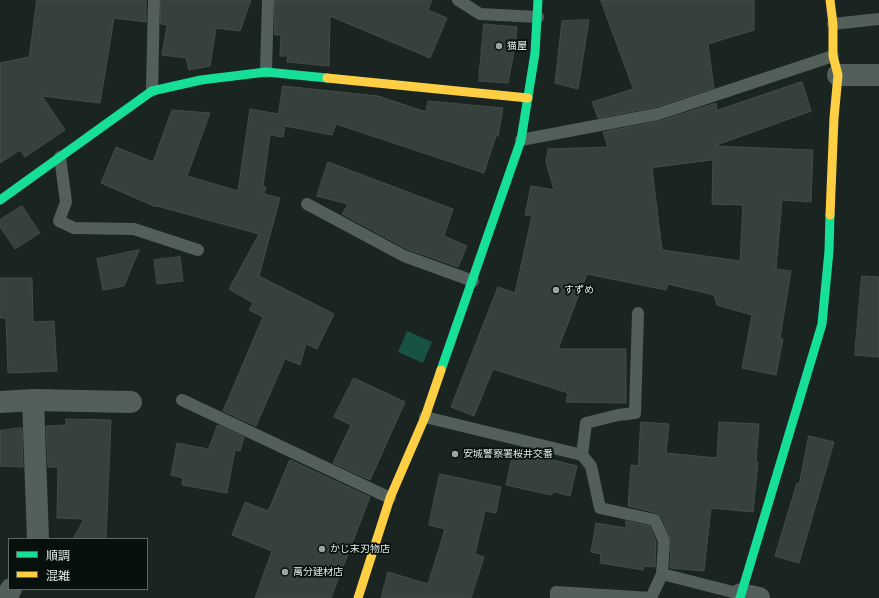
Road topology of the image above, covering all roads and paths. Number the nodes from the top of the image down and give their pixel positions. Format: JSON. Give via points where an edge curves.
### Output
{"nodes":[{"id":1,"x":154,"y":0,"type":"edge"},
{"id":2,"x":268,"y":0,"type":"edge"},
{"id":3,"x":458,"y":0,"type":"edge"},
{"id":4,"x":538,"y":0,"type":"edge"},
{"id":5,"x":830,"y":0,"type":"edge"},
{"id":6,"x":538,"y":17,"type":"junction"},
{"id":7,"x":879,"y":19,"type":"edge"},
{"id":8,"x":833,"y":24,"type":"junction"},
{"id":9,"x":836,"y":66,"type":"junction"},
{"id":10,"x":266,"y":72,"type":"junction"},
{"id":11,"x":879,"y":74,"type":"edge"},
{"id":12,"x":152,"y":91,"type":"junction"},
{"id":13,"x":528,"y":98,"type":"junction"},
{"id":14,"x":521,"y":140,"type":"junction"},
{"id":15,"x":60,"y":157,"type":"junction"},
{"id":16,"x":0,"y":200,"type":"edge"},
{"id":17,"x":307,"y":204,"type":"dead end"},
{"id":18,"x":198,"y":250,"type":"dead end"},
{"id":19,"x":473,"y":281,"type":"junction"},
{"id":20,"x":638,"y":313,"type":"dead end"},
{"id":21,"x":33,"y":400,"type":"junction"},
{"id":22,"x":182,"y":400,"type":"dead end"},
{"id":23,"x":0,"y":402,"type":"edge"},
{"id":24,"x":131,"y":402,"type":"dead end"},
{"id":25,"x":424,"y":417,"type":"junction"},
{"id":26,"x":582,"y":455,"type":"junction"},
{"id":27,"x":390,"y":498,"type":"junction"},
{"id":28,"x":38,"y":538,"type":"edge"},
{"id":29,"x":662,"y":574,"type":"junction"},
{"id":30,"x":747,"y":597,"type":"edge"},
{"id":31,"x":358,"y":598,"type":"edge"},
{"id":32,"x":556,"y":598,"type":"edge"}],
"edges":[{"from":1,"to":12,"type":"lane"},
{"from":2,"to":10,"type":"lane"},
{"from":3,"to":6,"type":"lane","via":[[480,14]]},
{"from":4,"to":6,"type":"street"},
{"from":5,"to":8,"type":"street"},
{"from":6,"to":13,"type":"street"},
{"from":7,"to":8,"type":"lane"},
{"from":8,"to":9,"type":"street"},
{"from":9,"to":11,"type":"street"},
{"from":9,"to":14,"type":"lane","via":[[658,114]]},
{"from":9,"to":30,"type":"street","via":[[829,251],[822,324]]},
{"from":10,"to":12,"type":"street","via":[[201,80]]},
{"from":10,"to":13,"type":"street"},
{"from":12,"to":15,"type":"street"},
{"from":13,"to":14,"type":"street"},
{"from":14,"to":19,"type":"street"},
{"from":15,"to":16,"type":"street"},
{"from":15,"to":18,"type":"lane","via":[[66,202],[59,221],[74,228],[134,229]]},
{"from":17,"to":19,"type":"lane","via":[[404,256]]},
{"from":19,"to":25,"type":"street"},
{"from":20,"to":26,"type":"lane","via":[[635,413],[586,423]]},
{"from":21,"to":23,"type":"street"},
{"from":21,"to":24,"type":"street"},
{"from":21,"to":28,"type":"street"},
{"from":22,"to":27,"type":"lane"},
{"from":25,"to":26,"type":"lane"},
{"from":25,"to":27,"type":"street"},
{"from":26,"to":29,"type":"lane","via":[[591,466],[600,508],[655,520],[664,541]]},
{"from":27,"to":31,"type":"street"},
{"from":29,"to":30,"type":"lane"},
{"from":29,"to":32,"type":"lane","via":[[651,598],[556,592]]}]}
